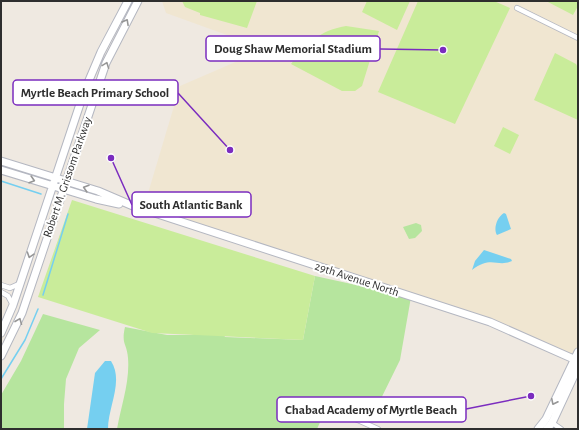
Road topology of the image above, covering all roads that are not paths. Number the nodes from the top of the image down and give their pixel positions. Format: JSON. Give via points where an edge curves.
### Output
{"nodes":[{"id":1,"x":128,"y":1,"type":"edge"},
{"id":2,"x":138,"y":1,"type":"edge"},
{"id":3,"x":517,"y":8,"type":"dead end"},
{"id":4,"x":578,"y":38,"type":"edge"},
{"id":5,"x":1,"y":161,"type":"edge"},
{"id":6,"x":1,"y":170,"type":"edge"},
{"id":7,"x":57,"y":178,"type":"junction"},
{"id":8,"x":66,"y":181,"type":"junction"},
{"id":9,"x":53,"y":186,"type":"junction"},
{"id":10,"x":63,"y":189,"type":"junction"},
{"id":11,"x":133,"y":206,"type":"junction"},
{"id":12,"x":21,"y":283,"type":"junction"},
{"id":13,"x":1,"y":285,"type":"edge"},
{"id":14,"x":1,"y":292,"type":"edge"},
{"id":15,"x":13,"y":305,"type":"junction"},
{"id":16,"x":1,"y":333,"type":"edge"},
{"id":17,"x":578,"y":352,"type":"edge"},
{"id":18,"x":1,"y":356,"type":"edge"},
{"id":19,"x":577,"y":363,"type":"edge"},
{"id":20,"x":351,"y":417,"type":"dead end"},
{"id":21,"x":549,"y":421,"type":"junction"},
{"id":22,"x":378,"y":429,"type":"edge"},
{"id":23,"x":538,"y":429,"type":"edge"},
{"id":24,"x":547,"y":429,"type":"edge"},
{"id":25,"x":561,"y":429,"type":"edge"}],
"edges":[{"from":1,"to":7,"type":"main road","name":"Robert M. Grissom Parkway","via":[[101,52],[84,92]]},
{"from":8,"to":2,"type":"main road","name":"Robert M. Grissom Parkway","one_way":true,"via":[[106,63]]},
{"from":3,"to":4,"type":"street"},
{"from":5,"to":7,"type":"main road","name":"29th Avenue North"},
{"from":6,"to":9,"type":"main road","name":"29th Avenue North","one_way":true},
{"from":7,"to":8,"type":"main road","name":"29th Avenue North"},
{"from":7,"to":9,"type":"main road","name":"Robert M. Grissom Parkway"},
{"from":8,"to":10,"type":"main road","name":"Robert M. Grissom Parkway"},
{"from":11,"to":8,"type":"main road","name":"29th Avenue North","one_way":true},
{"from":9,"to":10,"type":"main road","name":"29th Avenue North"},
{"from":9,"to":12,"type":"main road","name":"Robert M. Grissom Parkway","one_way":true},
{"from":10,"to":11,"type":"main road","name":"29th Avenue North"},
{"from":18,"to":10,"type":"main road","name":"Robert M. Grissom Parkway","one_way":true,"via":[[22,312]]},
{"from":11,"to":19,"type":"main road","name":"29th Avenue North","via":[[490,322]]},
{"from":12,"to":13,"type":"street","via":[[10,288]]},
{"from":12,"to":15,"type":"main road","name":"Robert M. Grissom Parkway"},
{"from":14,"to":15,"type":"street","via":[[8,296]]},
{"from":15,"to":16,"type":"main road","name":"Robert M. Grissom Parkway"},
{"from":17,"to":19,"type":"main road"},
{"from":19,"to":21,"type":"main road"},
{"from":20,"to":22,"type":"street"},
{"from":21,"to":23,"type":"main road"},
{"from":21,"to":24,"type":"main road"},
{"from":21,"to":25,"type":"street"}]}
